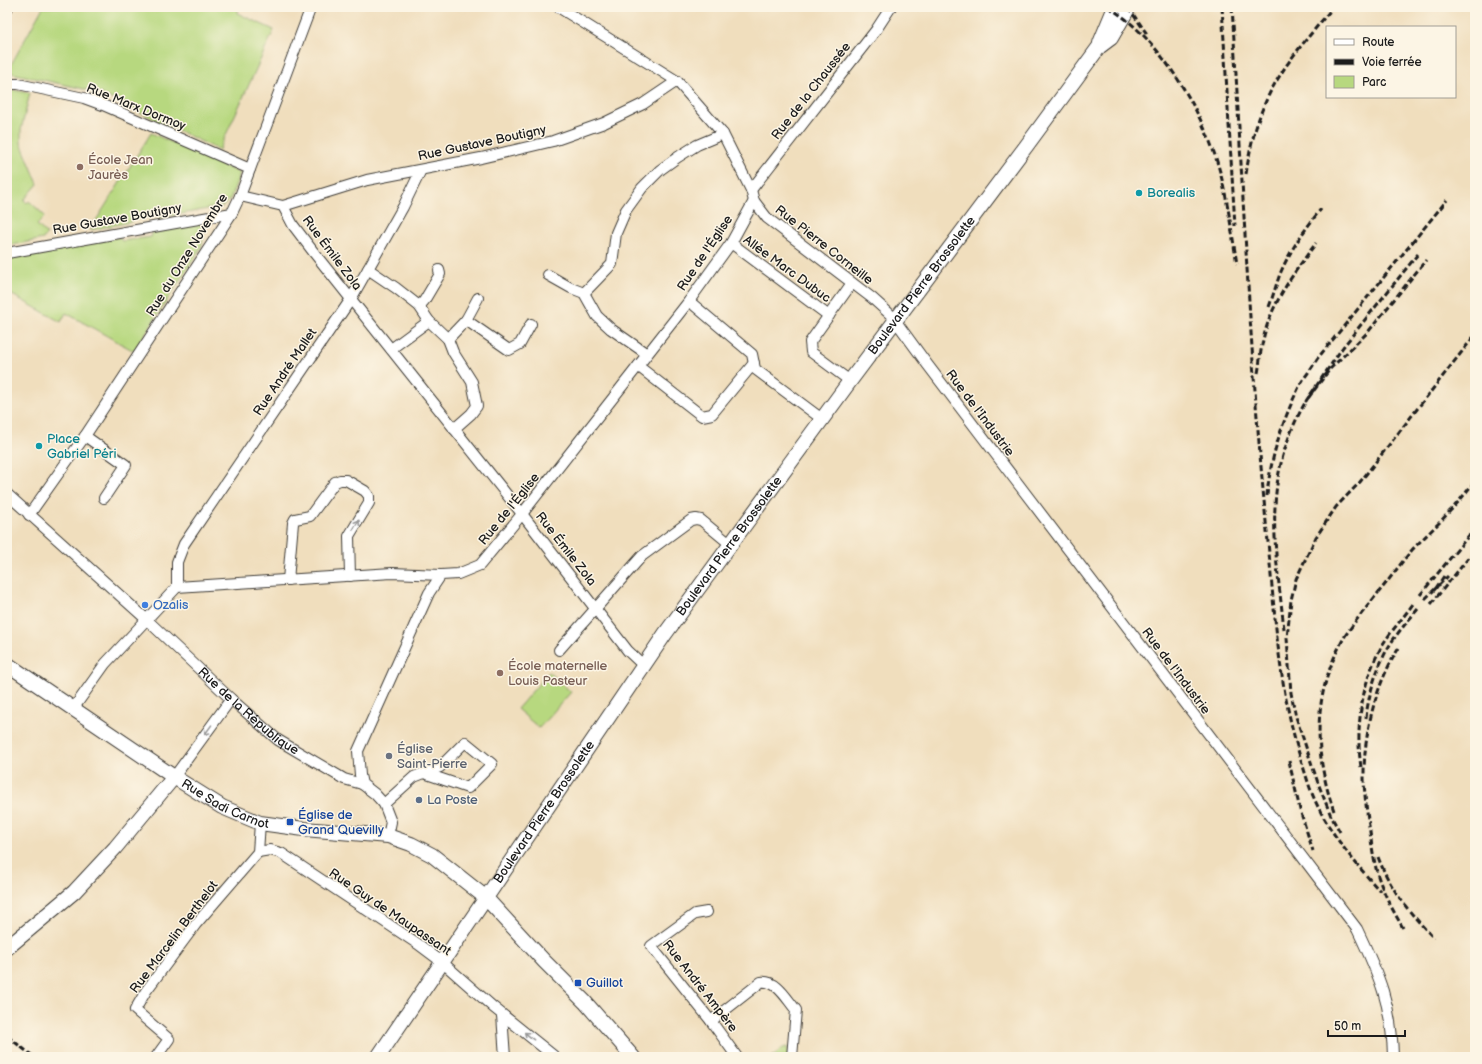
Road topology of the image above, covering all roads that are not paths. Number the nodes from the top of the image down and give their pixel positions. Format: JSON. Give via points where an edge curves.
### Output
{"nodes":[{"id":1,"x":311,"y":7,"type":"edge"},
{"id":2,"x":558,"y":7,"type":"edge"},
{"id":3,"x":891,"y":7,"type":"edge"},
{"id":4,"x":1115,"y":7,"type":"edge"},
{"id":5,"x":1129,"y":7,"type":"edge"},
{"id":6,"x":1098,"y":47,"type":"junction"},
{"id":7,"x":677,"y":81,"type":"junction"},
{"id":8,"x":7,"y":84,"type":"edge"},
{"id":9,"x":723,"y":134,"type":"junction"},
{"id":10,"x":250,"y":169,"type":"junction"},
{"id":11,"x":421,"y":170,"type":"junction"},
{"id":12,"x":750,"y":190,"type":"junction"},
{"id":13,"x":240,"y":196,"type":"junction"},
{"id":14,"x":754,"y":201,"type":"junction"},
{"id":15,"x":283,"y":206,"type":"junction"},
{"id":16,"x":232,"y":212,"type":"junction"},
{"id":17,"x":731,"y":243,"type":"junction"},
{"id":18,"x":7,"y":253,"type":"edge"},
{"id":19,"x":368,"y":269,"type":"junction"},
{"id":20,"x":439,"y":270,"type":"dead end"},
{"id":21,"x":548,"y":275,"type":"dead end"},
{"id":22,"x":852,"y":283,"type":"junction"},
{"id":23,"x":584,"y":293,"type":"junction"},
{"id":24,"x":478,"y":298,"type":"dead end"},
{"id":25,"x":351,"y":299,"type":"junction"},
{"id":26,"x":689,"y":301,"type":"junction"},
{"id":27,"x":419,"y":306,"type":"junction"},
{"id":28,"x":829,"y":316,"type":"junction"},
{"id":29,"x":466,"y":320,"type":"junction"},
{"id":30,"x":429,"y":321,"type":"junction"},
{"id":31,"x":896,"y":321,"type":"junction"},
{"id":32,"x":531,"y":324,"type":"dead end"},
{"id":33,"x":448,"y":339,"type":"junction"},
{"id":34,"x":391,"y":349,"type":"junction"},
{"id":35,"x":647,"y":354,"type":"junction"},
{"id":36,"x":754,"y":363,"type":"junction"},
{"id":37,"x":638,"y":366,"type":"junction"},
{"id":38,"x":850,"y":381,"type":"junction"},
{"id":39,"x":822,"y":419,"type":"junction"},
{"id":40,"x":454,"y":429,"type":"junction"},
{"id":41,"x":85,"y":436,"type":"junction"},
{"id":42,"x":7,"y":494,"type":"edge"},
{"id":43,"x":104,"y":498,"type":"dead end"},
{"id":44,"x":522,"y":514,"type":"junction"},
{"id":45,"x":29,"y":515,"type":"junction"},
{"id":46,"x":730,"y":544,"type":"junction"},
{"id":47,"x":441,"y":575,"type":"junction"},
{"id":48,"x":350,"y":576,"type":"junction"},
{"id":49,"x":288,"y":580,"type":"junction"},
{"id":50,"x":177,"y":587,"type":"junction"},
{"id":51,"x":595,"y":608,"type":"junction"},
{"id":52,"x":146,"y":619,"type":"junction"},
{"id":53,"x":560,"y":650,"type":"dead end"},
{"id":54,"x":643,"y":665,"type":"junction"},
{"id":55,"x":9,"y":668,"type":"edge"},
{"id":56,"x":231,"y":699,"type":"junction"},
{"id":57,"x":73,"y":709,"type":"junction"},
{"id":58,"x":424,"y":773,"type":"junction"},
{"id":59,"x":174,"y":777,"type":"junction"},
{"id":60,"x":362,"y":784,"type":"junction"},
{"id":61,"x":384,"y":804,"type":"junction"},
{"id":62,"x":260,"y":823,"type":"junction"},
{"id":63,"x":388,"y":836,"type":"junction"},
{"id":64,"x":258,"y":852,"type":"junction"},
{"id":65,"x":486,"y":897,"type":"junction"},
{"id":66,"x":707,"y":912,"type":"dead end"},
{"id":67,"x":7,"y":948,"type":"edge"},
{"id":68,"x":442,"y":962,"type":"junction"},
{"id":69,"x":502,"y":1015,"type":"junction"},
{"id":70,"x":711,"y":1021,"type":"junction"},
{"id":71,"x":156,"y":1057,"type":"edge"},
{"id":72,"x":378,"y":1057,"type":"edge"},
{"id":73,"x":505,"y":1057,"type":"edge"},
{"id":74,"x":555,"y":1057,"type":"edge"},
{"id":75,"x":632,"y":1057,"type":"edge"},
{"id":76,"x":737,"y":1057,"type":"edge"},
{"id":77,"x":792,"y":1057,"type":"edge"},
{"id":78,"x":1393,"y":1057,"type":"edge"}],
"edges":[{"from":1,"to":10,"type":"street","name":"Rue du Onze Novembre"},
{"from":2,"to":7,"type":"street","name":"Rue Pierre Corneille"},
{"from":3,"to":12,"type":"street","name":"Rue de la Chaussée","via":[[876,30]]},
{"from":4,"to":6,"type":"main road","name":"Boulevard Pierre Brossolette"},
{"from":5,"to":6,"type":"main road","name":"Boulevard Pierre Brossolette","via":[[1111,38]]},
{"from":6,"to":31,"type":"main road","name":"Boulevard Pierre Brossolette"},
{"from":7,"to":9,"type":"street","name":"Rue Pierre Corneille"},
{"from":7,"to":11,"type":"street","name":"Rue Gustave Boutigny","via":[[637,107],[604,123],[553,141]]},
{"from":8,"to":10,"type":"street","name":"Rue Marx Dormoy","via":[[84,98]]},
{"from":9,"to":12,"type":"street","name":"Rue Pierre Corneille"},
{"from":9,"to":23,"type":"street","via":[[697,145],[678,157],[642,188],[626,210],[616,233],[612,264]]},
{"from":10,"to":13,"type":"street","name":"Rue du Onze Novembre"},
{"from":11,"to":15,"type":"street","name":"Rue Gustave Boutigny","via":[[367,180]]},
{"from":11,"to":19,"type":"street","name":"Rue André Mallet"},
{"from":12,"to":14,"type":"street","name":"Rue Pierre Corneille"},
{"from":13,"to":15,"type":"street"},
{"from":13,"to":16,"type":"street","name":"Rue du Onze Novembre"},
{"from":14,"to":17,"type":"street","name":"Rue de l'Église"},
{"from":14,"to":22,"type":"street","name":"Rue Pierre Corneille","via":[[767,218]]},
{"from":15,"to":25,"type":"street","name":"Rue Émile Zola","via":[[293,225]]},
{"from":16,"to":18,"type":"street","name":"Rue Gustave Boutigny"},
{"from":16,"to":41,"type":"street","name":"Rue du Onze Novembre"},
{"from":17,"to":26,"type":"street","name":"Rue de l'Église"},
{"from":17,"to":28,"type":"street","name":"Allée Marc Dubuc"},
{"from":19,"to":25,"type":"street","name":"Rue André Mallet"},
{"from":19,"to":27,"type":"street","name":"Rue Émile Zola"},
{"from":20,"to":27,"type":"street","via":[[440,274]]},
{"from":21,"to":23,"type":"street"},
{"from":22,"to":28,"type":"street","name":"Allée Marc Dubuc"},
{"from":22,"to":31,"type":"street","name":"Rue Pierre Corneille"},
{"from":23,"to":35,"type":"street","via":[[597,316]]},
{"from":24,"to":29,"type":"street"},
{"from":25,"to":34,"type":"street","name":"Rue Émile Zola"},
{"from":25,"to":50,"type":"street","name":"Rue André Mallet","via":[[184,544],[177,562]]},
{"from":26,"to":35,"type":"street","name":"Rue de l'Église"},
{"from":26,"to":36,"type":"street","via":[[752,354]]},
{"from":27,"to":30,"type":"street","name":"Rue Émile Zola"},
{"from":28,"to":38,"type":"street","name":"Allée Marc Dubuc","via":[[810,342],[811,352]]},
{"from":29,"to":32,"type":"street","via":[[509,350],[520,344]]},
{"from":29,"to":33,"type":"street"},
{"from":30,"to":33,"type":"street","name":"Rue Émile Zola"},
{"from":30,"to":34,"type":"street"},
{"from":31,"to":38,"type":"main road","name":"Boulevard Pierre Brossolette"},
{"from":31,"to":78,"type":"street","name":"Rue de l'Industrie","via":[[926,364],[1357,929],[1375,965],[1382,986],[1389,1012]]},
{"from":33,"to":40,"type":"street","name":"Rue Émile Zola","via":[[472,382],[477,406]]},
{"from":34,"to":40,"type":"street","name":"Rue Émile Zola"},
{"from":35,"to":37,"type":"street","name":"Rue de l'Église"},
{"from":36,"to":37,"type":"street","via":[[712,414],[702,416]]},
{"from":36,"to":39,"type":"street","via":[[755,369]]},
{"from":37,"to":44,"type":"street","name":"Rue de l'Église"},
{"from":38,"to":39,"type":"main road","name":"Boulevard Pierre Brossolette"},
{"from":39,"to":46,"type":"main road","name":"Boulevard Pierre Brossolette"},
{"from":40,"to":44,"type":"street","name":"Rue Émile Zola"},
{"from":41,"to":43,"type":"street","via":[[126,465]]},
{"from":41,"to":45,"type":"street","name":"Rue du Onze Novembre"},
{"from":42,"to":45,"type":"street","name":"Rue de la République"},
{"from":44,"to":47,"type":"street","name":"Rue de l'Église","via":[[480,565],[458,574]]},
{"from":44,"to":51,"type":"street","name":"Rue Émile Zola"},
{"from":45,"to":52,"type":"street","name":"Rue de la République"},
{"from":46,"to":51,"type":"street","via":[[701,520],[691,520],[642,556]]},
{"from":46,"to":54,"type":"main road","name":"Boulevard Pierre Brossolette"},
{"from":47,"to":48,"type":"street","name":"Rue de l'Église","via":[[392,573]]},
{"from":47,"to":60,"type":"street","via":[[429,593],[358,751]]},
{"from":48,"to":49,"type":"street","name":"Rue de l'Église"},
{"from":48,"to":49,"type":"street","one_way":true,"via":[[349,536],[370,503],[365,491],[346,480],[340,480],[335,482],[310,516],[295,519]]},
{"from":49,"to":50,"type":"street","name":"Rue de l'Église"},
{"from":50,"to":52,"type":"street"},
{"from":51,"to":53,"type":"street"},
{"from":51,"to":54,"type":"street","name":"Rue Émile Zola","via":[[628,651]]},
{"from":52,"to":56,"type":"street","name":"Rue de la République"},
{"from":52,"to":57,"type":"street","via":[[105,664]]},
{"from":54,"to":65,"type":"main road","name":"Boulevard Pierre Brossolette"},
{"from":55,"to":57,"type":"main road","name":"Rue Sadi Carnot"},
{"from":56,"to":59,"type":"street","one_way":true},
{"from":56,"to":60,"type":"street","name":"Rue de la République","via":[[278,740],[344,779]]},
{"from":57,"to":59,"type":"main road","name":"Rue Sadi Carnot"},
{"from":58,"to":58,"type":"street","via":[[440,767],[465,742],[492,764],[468,788]]},
{"from":58,"to":61,"type":"street","via":[[414,777]]},
{"from":59,"to":62,"type":"main road","name":"Rue Sadi Carnot","via":[[222,806]]},
{"from":59,"to":67,"type":"main road","via":[[115,848],[74,892]]},
{"from":60,"to":61,"type":"street"},
{"from":61,"to":63,"type":"street","via":[[391,822]]},
{"from":62,"to":63,"type":"main road","name":"Rue Sadi Carnot"},
{"from":62,"to":64,"type":"street"},
{"from":63,"to":65,"type":"main road","name":"Rue Sadi Carnot","via":[[432,855]]},
{"from":64,"to":68,"type":"street","name":"Rue Guy de Maupassant","via":[[270,850],[281,853]]},
{"from":64,"to":71,"type":"street","name":"Rue Marcelin Berthelot","via":[[196,924],[146,991],[136,1010],[169,1039]]},
{"from":65,"to":68,"type":"main road","name":"Boulevard Pierre Brossolette"},
{"from":65,"to":75,"type":"main road","via":[[585,1002]]},
{"from":66,"to":70,"type":"street","name":"Rue André Ampère","via":[[694,914],[651,946]]},
{"from":68,"to":69,"type":"street","name":"Rue Guy de Maupassant"},
{"from":68,"to":72,"type":"main road","name":"Boulevard Pierre Brossolette"},
{"from":69,"to":73,"type":"street"},
{"from":74,"to":69,"type":"street","name":"Rue Guy de Maupassant","one_way":true},
{"from":70,"to":76,"type":"street","name":"Rue André Ampère"},
{"from":70,"to":77,"type":"street","via":[[761,982],[775,984],[796,1010]]}]}
